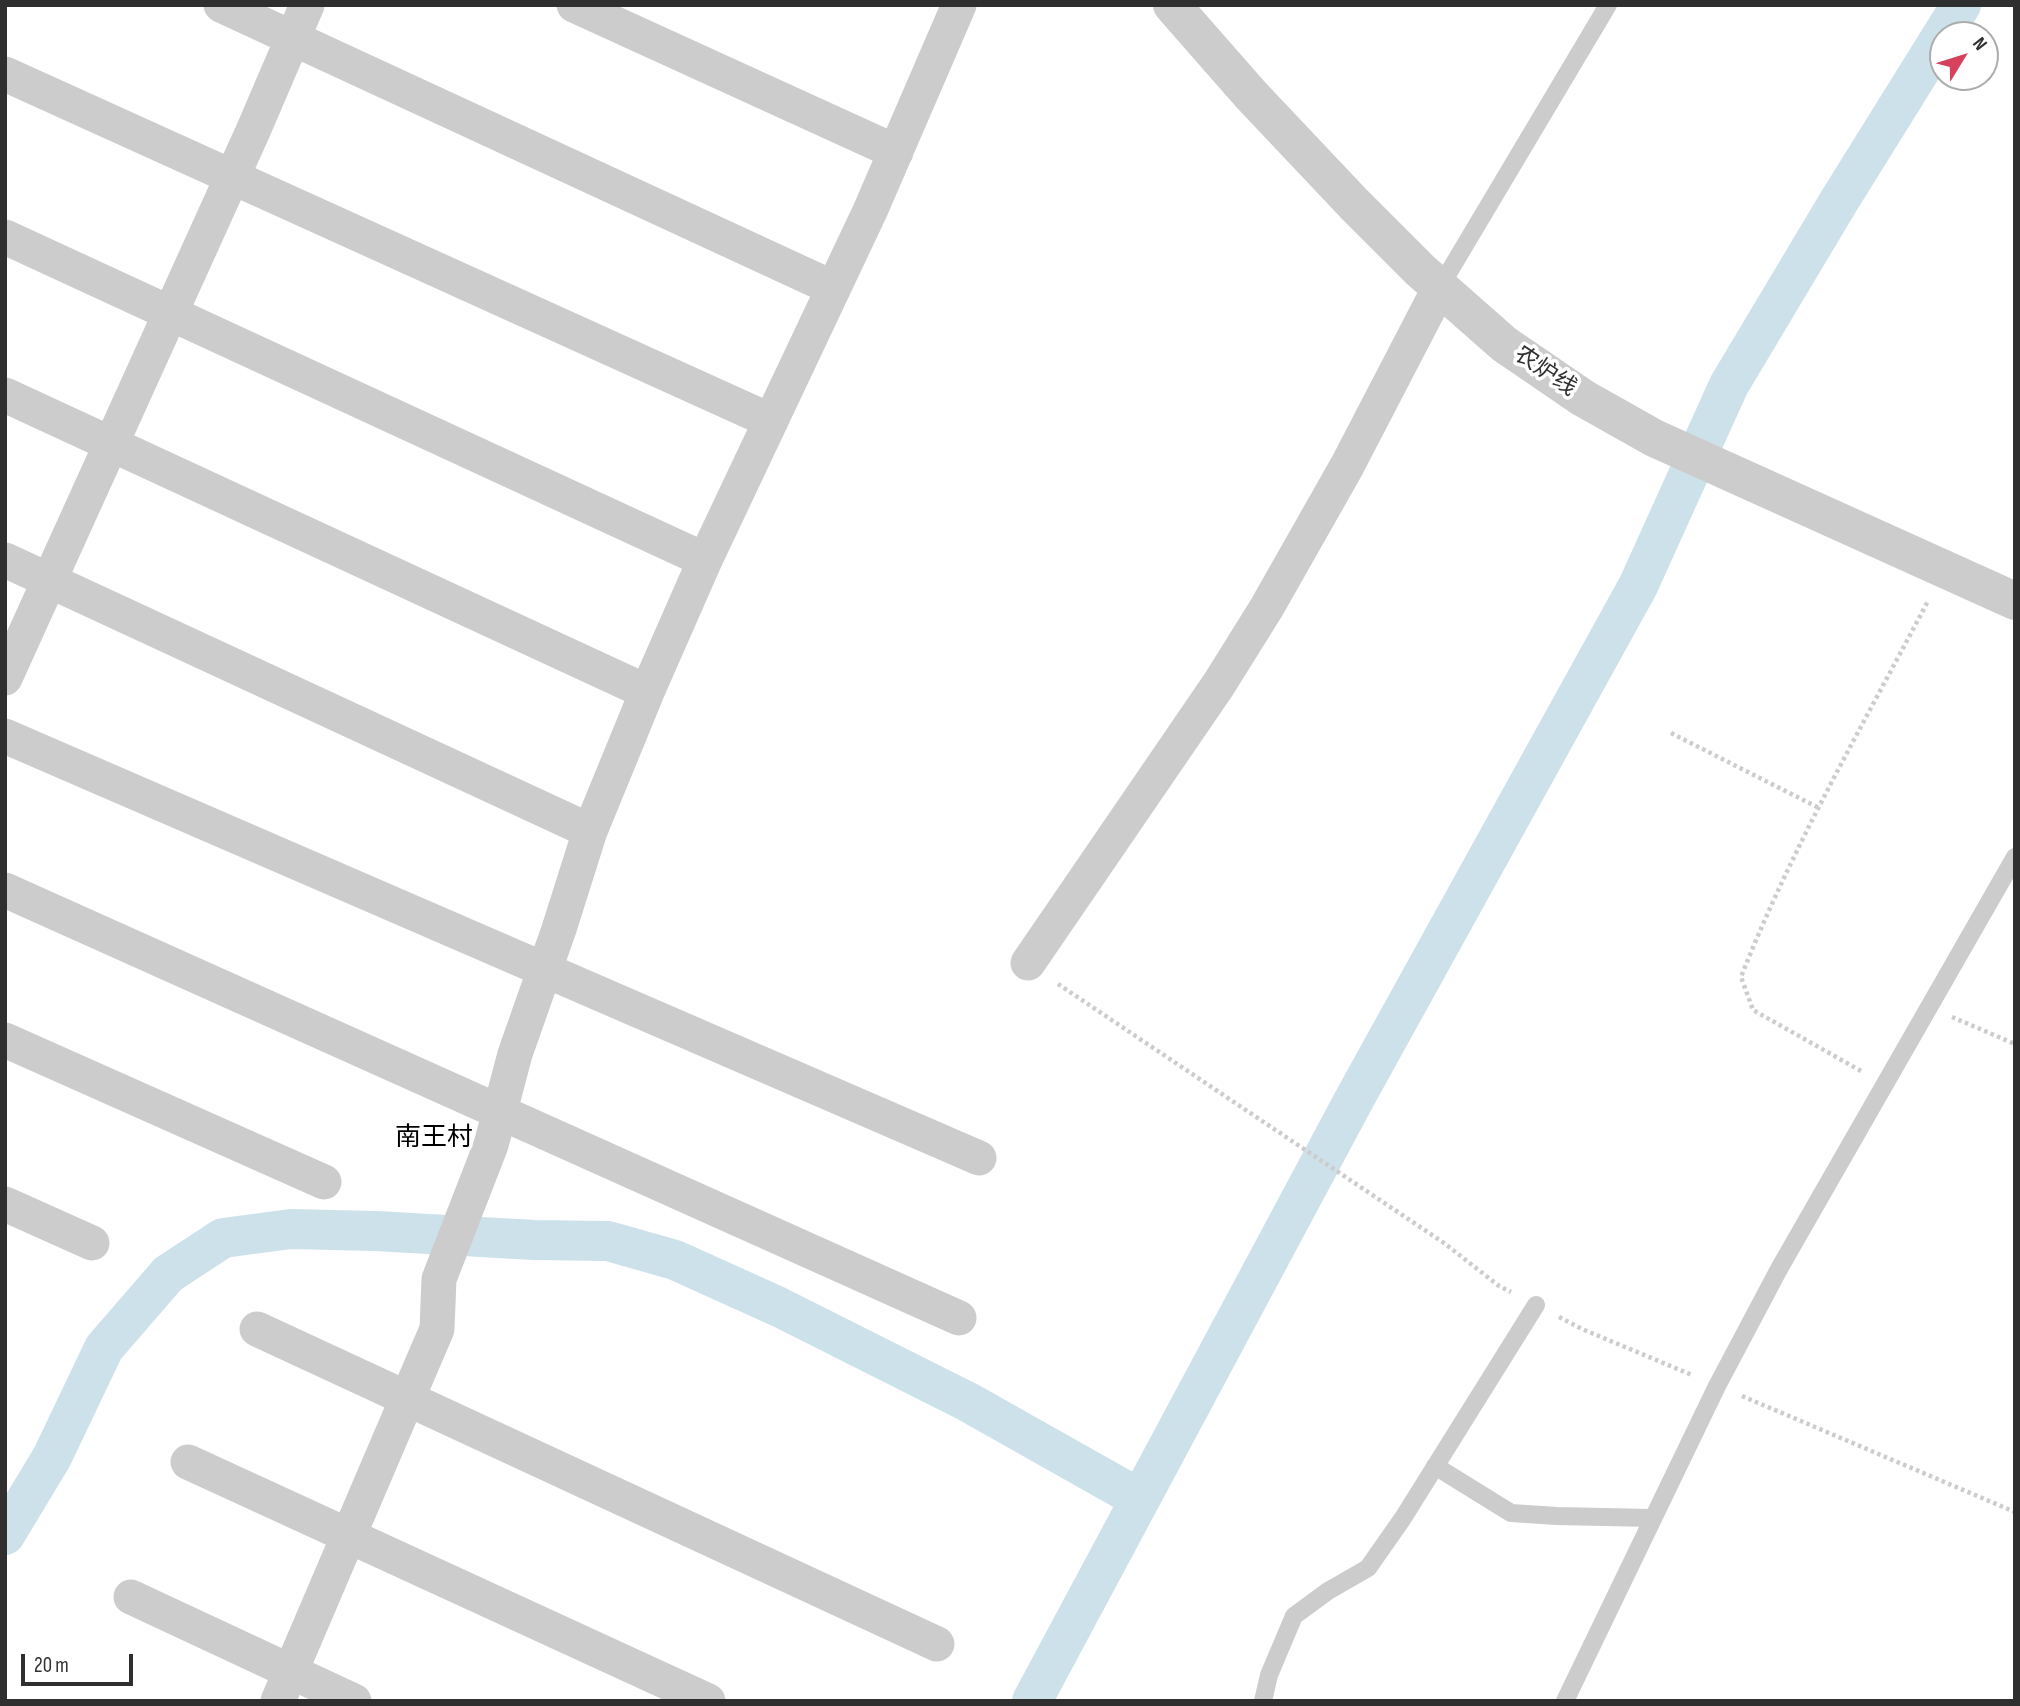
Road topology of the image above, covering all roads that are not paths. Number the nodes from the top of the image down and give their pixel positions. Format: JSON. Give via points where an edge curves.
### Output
{"nodes":[{"id":1,"x":220,"y":5,"type":"edge"},
{"id":2,"x":307,"y":5,"type":"edge"},
{"id":3,"x":574,"y":5,"type":"edge"},
{"id":4,"x":959,"y":5,"type":"edge"},
{"id":5,"x":1172,"y":5,"type":"edge"},
{"id":6,"x":1608,"y":5,"type":"edge"},
{"id":7,"x":293,"y":39,"type":"junction"},
{"id":8,"x":5,"y":74,"type":"edge"},
{"id":9,"x":895,"y":152,"type":"junction"},
{"id":10,"x":232,"y":177,"type":"junction"},
{"id":11,"x":5,"y":237,"type":"edge"},
{"id":12,"x":833,"y":288,"type":"junction"},
{"id":13,"x":1440,"y":288,"type":"junction"},
{"id":14,"x":170,"y":313,"type":"junction"},
{"id":15,"x":5,"y":395,"type":"edge"},
{"id":16,"x":771,"y":421,"type":"junction"},
{"id":17,"x":111,"y":444,"type":"junction"},
{"id":18,"x":5,"y":560,"type":"edge"},
{"id":19,"x":705,"y":560,"type":"junction"},
{"id":20,"x":49,"y":580,"type":"junction"},
{"id":21,"x":2015,"y":601,"type":"edge"},
{"id":22,"x":5,"y":678,"type":"edge"},
{"id":23,"x":647,"y":692,"type":"junction"},
{"id":24,"x":5,"y":736,"type":"edge"},
{"id":25,"x":590,"y":831,"type":"junction"},
{"id":26,"x":2015,"y":857,"type":"edge"},
{"id":27,"x":5,"y":890,"type":"edge"},
{"id":28,"x":1028,"y":963,"type":"road end"},
{"id":29,"x":545,"y":970,"type":"junction"},
{"id":30,"x":5,"y":1040,"type":"edge"},
{"id":31,"x":499,"y":1113,"type":"junction"},
{"id":32,"x":979,"y":1158,"type":"dead end"},
{"id":33,"x":324,"y":1182,"type":"dead end"},
{"id":34,"x":5,"y":1204,"type":"edge"},
{"id":35,"x":92,"y":1243,"type":"dead end"},
{"id":36,"x":1536,"y":1305,"type":"dead end"},
{"id":37,"x":959,"y":1318,"type":"dead end"},
{"id":38,"x":257,"y":1329,"type":"dead end"},
{"id":39,"x":407,"y":1399,"type":"junction"},
{"id":40,"x":188,"y":1462,"type":"dead end"},
{"id":41,"x":1436,"y":1466,"type":"junction"},
{"id":42,"x":1653,"y":1518,"type":"junction"},
{"id":43,"x":348,"y":1536,"type":"junction"},
{"id":44,"x":131,"y":1597,"type":"dead end"},
{"id":45,"x":937,"y":1644,"type":"dead end"},
{"id":46,"x":284,"y":1686,"type":"edge"},
{"id":47,"x":354,"y":1701,"type":"edge"},
{"id":48,"x":708,"y":1701,"type":"edge"},
{"id":49,"x":1263,"y":1701,"type":"edge"},
{"id":50,"x":1565,"y":1701,"type":"edge"}],
"edges":[{"from":1,"to":7,"type":"street"},
{"from":2,"to":7,"type":"street"},
{"from":3,"to":9,"type":"street"},
{"from":4,"to":9,"type":"street"},
{"from":5,"to":13,"type":"street","name":"农炉线","via":[[1354,204]]},
{"from":6,"to":13,"type":"lane"},
{"from":7,"to":10,"type":"street"},
{"from":7,"to":12,"type":"street"},
{"from":8,"to":10,"type":"street"},
{"from":9,"to":12,"type":"street"},
{"from":10,"to":14,"type":"street"},
{"from":10,"to":16,"type":"street"},
{"from":11,"to":14,"type":"street"},
{"from":12,"to":16,"type":"street"},
{"from":13,"to":21,"type":"street","name":"农炉线","via":[[1504,344],[1583,398],[1654,438]]},
{"from":13,"to":28,"type":"street","via":[[1267,607]]},
{"from":14,"to":17,"type":"street"},
{"from":14,"to":19,"type":"street"},
{"from":15,"to":17,"type":"street"},
{"from":16,"to":19,"type":"street"},
{"from":17,"to":20,"type":"street"},
{"from":17,"to":23,"type":"street"},
{"from":18,"to":20,"type":"street"},
{"from":19,"to":23,"type":"street"},
{"from":20,"to":22,"type":"street"},
{"from":20,"to":25,"type":"street"},
{"from":23,"to":25,"type":"street"},
{"from":24,"to":29,"type":"street"},
{"from":25,"to":29,"type":"street"},
{"from":26,"to":42,"type":"lane","via":[[1779,1269]]},
{"from":27,"to":31,"type":"street"},
{"from":29,"to":31,"type":"street"},
{"from":29,"to":32,"type":"street"},
{"from":30,"to":33,"type":"street"},
{"from":31,"to":37,"type":"street"},
{"from":31,"to":39,"type":"street","via":[[439,1279],[437,1329]]},
{"from":34,"to":35,"type":"street"},
{"from":36,"to":41,"type":"lane"},
{"from":38,"to":39,"type":"street"},
{"from":39,"to":43,"type":"street"},
{"from":39,"to":45,"type":"street"},
{"from":40,"to":43,"type":"street"},
{"from":41,"to":42,"type":"lane","via":[[1511,1513]]},
{"from":41,"to":49,"type":"lane","via":[[1368,1568],[1294,1616]]},
{"from":42,"to":50,"type":"lane"},
{"from":43,"to":46,"type":"street"},
{"from":43,"to":48,"type":"street"},
{"from":44,"to":46,"type":"street"},
{"from":46,"to":47,"type":"street"}]}
